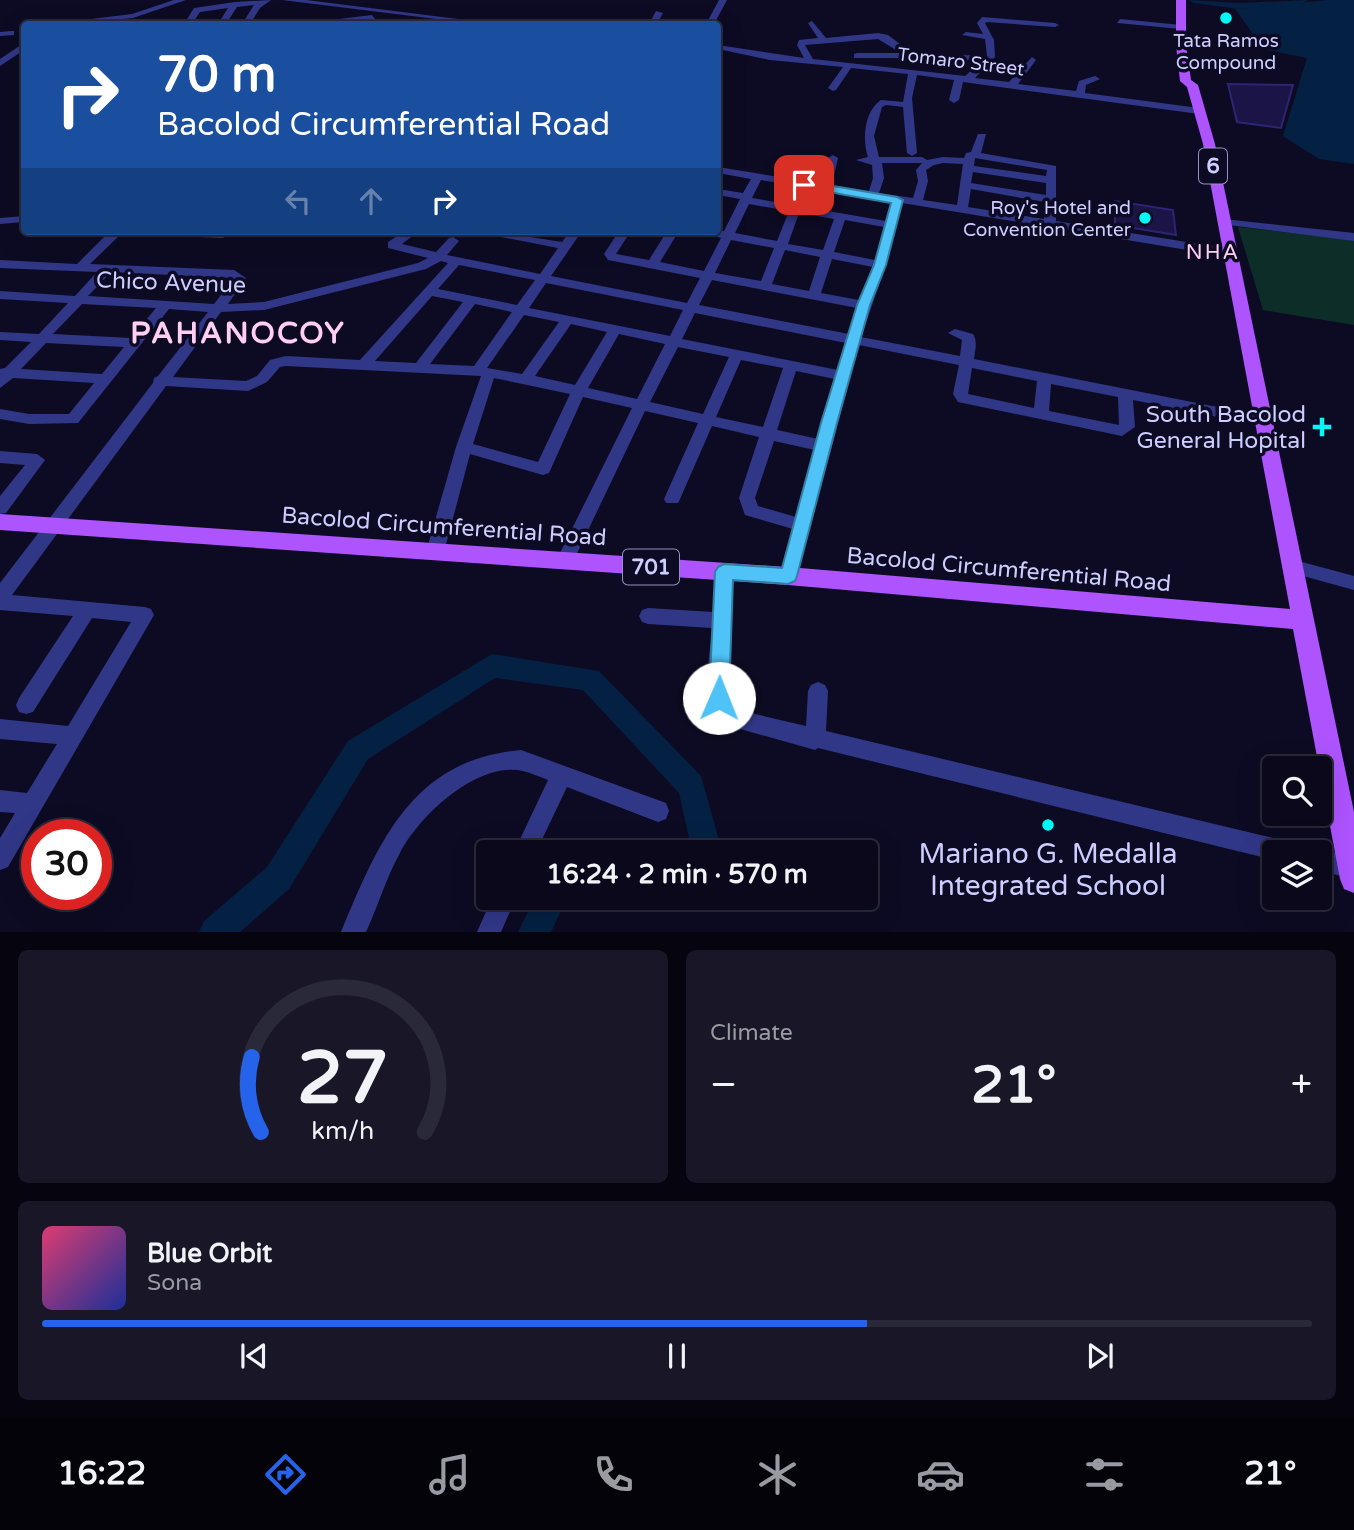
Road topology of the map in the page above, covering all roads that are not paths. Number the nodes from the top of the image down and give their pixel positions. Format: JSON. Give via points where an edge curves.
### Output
{"nodes":[{"id":1,"x":182,"y":0,"type":"edge"},
{"id":2,"x":266,"y":0,"type":"edge"},
{"id":3,"x":286,"y":0,"type":"edge"},
{"id":4,"x":719,"y":0,"type":"edge"},
{"id":5,"x":1188,"y":1,"type":"edge"},
{"id":6,"x":235,"y":4,"type":"junction"},
{"id":7,"x":222,"y":6,"type":"junction"},
{"id":8,"x":209,"y":8,"type":"junction"},
{"id":9,"x":659,"y":13,"type":"dead end"},
{"id":10,"x":365,"y":17,"type":"junction"},
{"id":11,"x":437,"y":17,"type":"junction"},
{"id":12,"x":387,"y":19,"type":"junction"},
{"id":13,"x":87,"y":20,"type":"dead end"},
{"id":14,"x":190,"y":21,"type":"edge"},
{"id":15,"x":199,"y":21,"type":"edge"},
{"id":16,"x":212,"y":21,"type":"edge"},
{"id":17,"x":224,"y":21,"type":"edge"},
{"id":18,"x":248,"y":21,"type":"edge"},
{"id":19,"x":337,"y":21,"type":"edge"},
{"id":20,"x":358,"y":21,"type":"edge"},
{"id":21,"x":384,"y":21,"type":"edge"},
{"id":22,"x":406,"y":21,"type":"edge"},
{"id":23,"x":430,"y":21,"type":"edge"},
{"id":24,"x":470,"y":21,"type":"edge"},
{"id":25,"x":655,"y":21,"type":"edge"},
{"id":26,"x":711,"y":21,"type":"edge"},
{"id":27,"x":1120,"y":21,"type":"dead end"},
{"id":28,"x":812,"y":23,"type":"dead end"},
{"id":29,"x":1055,"y":25,"type":"dead end"},
{"id":30,"x":1181,"y":26,"type":"junction"},
{"id":31,"x":10,"y":33,"type":"dead end"},
{"id":32,"x":0,"y":34,"type":"edge"},
{"id":33,"x":966,"y":35,"type":"dead end"},
{"id":34,"x":987,"y":37,"type":"junction"},
{"id":35,"x":823,"y":39,"type":"junction"},
{"id":36,"x":1193,"y":41,"type":"dead end"},
{"id":37,"x":956,"y":47,"type":"dead end"},
{"id":38,"x":21,"y":48,"type":"edge"},
{"id":39,"x":721,"y":48,"type":"edge"},
{"id":40,"x":910,"y":55,"type":"junction"},
{"id":41,"x":1194,"y":55,"type":"dead end"},
{"id":42,"x":857,"y":56,"type":"dead end"},
{"id":43,"x":985,"y":59,"type":"junction"},
{"id":44,"x":1032,"y":60,"type":"dead end"},
{"id":45,"x":810,"y":61,"type":"junction"},
{"id":46,"x":0,"y":62,"type":"edge"},
{"id":47,"x":849,"y":65,"type":"junction"},
{"id":48,"x":913,"y":72,"type":"junction"},
{"id":49,"x":963,"y":79,"type":"junction"},
{"id":50,"x":1095,"y":79,"type":"dead end"},
{"id":51,"x":1012,"y":85,"type":"junction"},
{"id":52,"x":1192,"y":85,"type":"junction"},
{"id":53,"x":833,"y":88,"type":"dead end"},
{"id":54,"x":1080,"y":94,"type":"junction"},
{"id":55,"x":954,"y":100,"type":"dead end"},
{"id":56,"x":907,"y":105,"type":"junction"},
{"id":57,"x":1199,"y":111,"type":"junction"},
{"id":58,"x":982,"y":136,"type":"dead end"},
{"id":59,"x":912,"y":153,"type":"dead end"},
{"id":60,"x":833,"y":158,"type":"dead end"},
{"id":61,"x":862,"y":160,"type":"dead end"},
{"id":62,"x":877,"y":160,"type":"junction"},
{"id":63,"x":934,"y":161,"type":"junction"},
{"id":64,"x":971,"y":162,"type":"junction"},
{"id":65,"x":721,"y":171,"type":"edge"},
{"id":66,"x":757,"y":177,"type":"junction"},
{"id":67,"x":966,"y":185,"type":"junction"},
{"id":68,"x":826,"y":188,"type":"junction"},
{"id":69,"x":721,"y":193,"type":"edge"},
{"id":70,"x":872,"y":196,"type":"junction"},
{"id":71,"x":746,"y":199,"type":"junction"},
{"id":72,"x":1050,"y":199,"type":"junction"},
{"id":73,"x":897,"y":200,"type":"junction"},
{"id":74,"x":917,"y":203,"type":"junction"},
{"id":75,"x":795,"y":209,"type":"junction"},
{"id":76,"x":962,"y":211,"type":"junction"},
{"id":77,"x":840,"y":217,"type":"junction"},
{"id":78,"x":21,"y":219,"type":"edge"},
{"id":79,"x":0,"y":221,"type":"edge"},
{"id":80,"x":1224,"y":222,"type":"junction"},
{"id":81,"x":891,"y":225,"type":"junction"},
{"id":82,"x":1049,"y":225,"type":"junction"},
{"id":83,"x":721,"y":234,"type":"edge"},
{"id":84,"x":113,"y":235,"type":"edge"},
{"id":85,"x":406,"y":235,"type":"edge"},
{"id":86,"x":517,"y":235,"type":"edge"},
{"id":87,"x":573,"y":235,"type":"edge"},
{"id":88,"x":622,"y":235,"type":"edge"},
{"id":89,"x":671,"y":235,"type":"edge"},
{"id":90,"x":729,"y":235,"type":"junction"},
{"id":91,"x":1354,"y":237,"type":"edge"},
{"id":92,"x":453,"y":241,"type":"dead end"},
{"id":93,"x":781,"y":245,"type":"junction"},
{"id":94,"x":565,"y":246,"type":"junction"},
{"id":95,"x":1230,"y":253,"type":"junction"},
{"id":96,"x":828,"y":254,"type":"junction"},
{"id":97,"x":439,"y":257,"type":"junction"},
{"id":98,"x":456,"y":261,"type":"junction"},
{"id":99,"x":0,"y":264,"type":"edge"},
{"id":100,"x":653,"y":264,"type":"junction"},
{"id":101,"x":880,"y":265,"type":"junction"},
{"id":102,"x":79,"y":268,"type":"junction"},
{"id":103,"x":107,"y":269,"type":"junction"},
{"id":104,"x":710,"y":274,"type":"junction"},
{"id":105,"x":542,"y":277,"type":"junction"},
{"id":106,"x":766,"y":284,"type":"junction"},
{"id":107,"x":428,"y":291,"type":"junction"},
{"id":108,"x":814,"y":294,"type":"junction"},
{"id":109,"x":0,"y":295,"type":"edge"},
{"id":110,"x":78,"y":299,"type":"junction"},
{"id":111,"x":472,"y":299,"type":"junction"},
{"id":112,"x":166,"y":305,"type":"junction"},
{"id":113,"x":864,"y":305,"type":"junction"},
{"id":114,"x":693,"y":306,"type":"junction"},
{"id":115,"x":216,"y":307,"type":"junction"},
{"id":116,"x":520,"y":308,"type":"junction"},
{"id":117,"x":568,"y":319,"type":"junction"},
{"id":118,"x":615,"y":329,"type":"junction"},
{"id":119,"x":955,"y":333,"type":"dead end"},
{"id":120,"x":0,"y":336,"type":"edge"},
{"id":121,"x":41,"y":339,"type":"junction"},
{"id":122,"x":854,"y":339,"type":"junction"},
{"id":123,"x":673,"y":341,"type":"junction"},
{"id":124,"x":135,"y":343,"type":"junction"},
{"id":125,"x":737,"y":354,"type":"junction"},
{"id":126,"x":966,"y":362,"type":"junction"},
{"id":127,"x":791,"y":365,"type":"junction"},
{"id":128,"x":363,"y":366,"type":"junction"},
{"id":129,"x":419,"y":369,"type":"junction"},
{"id":130,"x":483,"y":372,"type":"junction"},
{"id":131,"x":843,"y":376,"type":"junction"},
{"id":132,"x":3,"y":377,"type":"edge"},
{"id":133,"x":1044,"y":378,"type":"junction"},
{"id":134,"x":107,"y":379,"type":"junction"},
{"id":135,"x":526,"y":379,"type":"junction"},
{"id":136,"x":159,"y":381,"type":"junction"},
{"id":137,"x":578,"y":392,"type":"junction"},
{"id":138,"x":1125,"y":393,"type":"junction"},
{"id":139,"x":639,"y":406,"type":"junction"},
{"id":140,"x":1041,"y":413,"type":"junction"},
{"id":141,"x":0,"y":414,"type":"edge"},
{"id":142,"x":707,"y":421,"type":"junction"},
{"id":143,"x":1263,"y":421,"type":"junction"},
{"id":144,"x":768,"y":434,"type":"junction"},
{"id":145,"x":822,"y":446,"type":"junction"},
{"id":146,"x":464,"y":447,"type":"junction"},
{"id":147,"x":0,"y":457,"type":"edge"},
{"id":148,"x":673,"y":499,"type":"dead end"},
{"id":149,"x":0,"y":508,"type":"edge"},
{"id":150,"x":0,"y":522,"type":"edge"},
{"id":151,"x":802,"y":525,"type":"junction"},
{"id":152,"x":53,"y":526,"type":"junction"},
{"id":153,"x":435,"y":552,"type":"junction"},
{"id":154,"x":565,"y":561,"type":"junction"},
{"id":155,"x":1291,"y":566,"type":"junction"},
{"id":156,"x":724,"y":572,"type":"junction"},
{"id":157,"x":788,"y":576,"type":"junction"},
{"id":158,"x":1354,"y":583,"type":"edge"},
{"id":159,"x":0,"y":597,"type":"edge"},
{"id":160,"x":0,"y":602,"type":"edge"},
{"id":161,"x":86,"y":610,"type":"junction"},
{"id":162,"x":648,"y":616,"type":"dead end"},
{"id":163,"x":1302,"y":620,"type":"junction"},
{"id":164,"x":720,"y":621,"type":"junction"},
{"id":165,"x":818,"y":691,"type":"dead end"},
{"id":166,"x":26,"y":705,"type":"dead end"},
{"id":167,"x":0,"y":729,"type":"edge"},
{"id":168,"x":72,"y":736,"type":"junction"},
{"id":169,"x":815,"y":740,"type":"junction"},
{"id":170,"x":562,"y":774,"type":"junction"},
{"id":171,"x":0,"y":801,"type":"edge"},
{"id":172,"x":32,"y":804,"type":"junction"},
{"id":173,"x":658,"y":811,"type":"dead end"},
{"id":174,"x":531,"y":840,"type":"edge"},
{"id":175,"x":1262,"y":846,"type":"edge"},
{"id":176,"x":0,"y":859,"type":"edge"},
{"id":177,"x":1332,"y":865,"type":"edge"},
{"id":178,"x":1353,"y":874,"type":"edge"},
{"id":179,"x":499,"y":910,"type":"edge"},
{"id":180,"x":353,"y":932,"type":"edge"},
{"id":181,"x":489,"y":932,"type":"edge"}],
"edges":[{"from":1,"to":13,"type":"street","via":[[133,16]]},
{"from":2,"to":6,"type":"street"},
{"from":2,"to":18,"type":"street"},
{"from":3,"to":11,"type":"street"},
{"from":4,"to":26,"type":"street"},
{"from":5,"to":30,"type":"main road","number":"6"},
{"from":5,"to":36,"type":"main road","number":"6"},
{"from":6,"to":7,"type":"street"},
{"from":6,"to":17,"type":"street"},
{"from":7,"to":8,"type":"street"},
{"from":7,"to":16,"type":"street"},
{"from":8,"to":14,"type":"street","via":[[197,10]]},
{"from":8,"to":15,"type":"street"},
{"from":9,"to":25,"type":"street"},
{"from":10,"to":12,"type":"street"},
{"from":10,"to":19,"type":"street"},
{"from":10,"to":20,"type":"street"},
{"from":11,"to":23,"type":"street"},
{"from":11,"to":24,"type":"street"},
{"from":12,"to":21,"type":"street"},
{"from":12,"to":22,"type":"street"},
{"from":27,"to":30,"type":"street"},
{"from":28,"to":35,"type":"street"},
{"from":29,"to":34,"type":"street","via":[[987,18],[981,23]]},
{"from":30,"to":52,"type":"main road","number":"6","via":[[1186,81]]},
{"from":31,"to":32,"type":"street"},
{"from":33,"to":34,"type":"street"},
{"from":34,"to":43,"type":"street","via":[[991,57]]},
{"from":35,"to":40,"type":"street","via":[[883,36]]},
{"from":35,"to":45,"type":"street","via":[[801,44]]},
{"from":37,"to":43,"type":"street","via":[[979,52]]},
{"from":38,"to":46,"type":"street"},
{"from":39,"to":45,"type":"street","name":"Tomaro Street"},
{"from":40,"to":42,"type":"street"},
{"from":40,"to":43,"type":"street"},
{"from":41,"to":52,"type":"main road","number":"6","via":[[1196,82]]},
{"from":43,"to":49,"type":"street"},
{"from":44,"to":51,"type":"street"},
{"from":45,"to":47,"type":"street","name":"Tomaro Street"},
{"from":47,"to":48,"type":"street","name":"Tomaro Street"},
{"from":47,"to":53,"type":"street"},
{"from":48,"to":49,"type":"street","name":"Tomaro Street"},
{"from":48,"to":56,"type":"street"},
{"from":49,"to":51,"type":"street","name":"Tomaro Street"},
{"from":49,"to":55,"type":"street"},
{"from":50,"to":54,"type":"street","via":[[1082,83]]},
{"from":51,"to":54,"type":"street","name":"Tomaro Street"},
{"from":52,"to":57,"type":"main road","number":"6"},
{"from":54,"to":57,"type":"street","name":"Tomaro Street"},
{"from":56,"to":59,"type":"street"},
{"from":56,"to":62,"type":"street","via":[[884,102],[878,106],[869,140]]},
{"from":57,"to":80,"type":"main road","number":"6"},
{"from":58,"to":64,"type":"street"},
{"from":60,"to":68,"type":"street"},
{"from":61,"to":62,"type":"street"},
{"from":62,"to":63,"type":"street"},
{"from":62,"to":70,"type":"street","via":[[879,176]]},
{"from":63,"to":64,"type":"street"},
{"from":63,"to":74,"type":"street","via":[[920,170],[923,181]]},
{"from":64,"to":67,"type":"street"},
{"from":64,"to":72,"type":"street","via":[[1052,168]]},
{"from":65,"to":66,"type":"street"},
{"from":66,"to":68,"type":"street"},
{"from":66,"to":71,"type":"street"},
{"from":67,"to":72,"type":"street"},
{"from":67,"to":76,"type":"street"},
{"from":68,"to":70,"type":"street"},
{"from":69,"to":71,"type":"street"},
{"from":70,"to":73,"type":"street"},
{"from":71,"to":75,"type":"street"},
{"from":71,"to":90,"type":"street"},
{"from":72,"to":82,"type":"street"},
{"from":73,"to":74,"type":"street"},
{"from":73,"to":81,"type":"street"},
{"from":74,"to":76,"type":"street"},
{"from":75,"to":77,"type":"street"},
{"from":75,"to":93,"type":"street"},
{"from":76,"to":82,"type":"street"},
{"from":77,"to":81,"type":"street"},
{"from":77,"to":96,"type":"street"},
{"from":78,"to":79,"type":"street"},
{"from":80,"to":91,"type":"street"},
{"from":80,"to":95,"type":"main road","number":"6"},
{"from":81,"to":101,"type":"street"},
{"from":82,"to":95,"type":"street"},
{"from":83,"to":90,"type":"street"},
{"from":84,"to":102,"type":"street"},
{"from":85,"to":97,"type":"street","via":[[393,246]]},
{"from":86,"to":94,"type":"street"},
{"from":87,"to":94,"type":"street"},
{"from":88,"to":100,"type":"street","via":[[610,255]]},
{"from":89,"to":100,"type":"street"},
{"from":90,"to":93,"type":"street"},
{"from":90,"to":104,"type":"street"},
{"from":92,"to":97,"type":"street","name":"Chico Avenue"},
{"from":93,"to":96,"type":"street"},
{"from":93,"to":106,"type":"street"},
{"from":94,"to":105,"type":"street"},
{"from":95,"to":143,"type":"main road","number":"6"},
{"from":96,"to":101,"type":"street"},
{"from":96,"to":108,"type":"street"},
{"from":97,"to":98,"type":"street"},
{"from":97,"to":115,"type":"street","name":"Chico Avenue","via":[[422,267],[264,306]]},
{"from":98,"to":105,"type":"street"},
{"from":98,"to":107,"type":"street"},
{"from":99,"to":102,"type":"street"},
{"from":100,"to":104,"type":"street"},
{"from":101,"to":113,"type":"street"},
{"from":102,"to":103,"type":"street"},
{"from":103,"to":110,"type":"street"},
{"from":103,"to":115,"type":"street","via":[[239,275]]},
{"from":104,"to":106,"type":"street"},
{"from":104,"to":114,"type":"street"},
{"from":105,"to":114,"type":"street"},
{"from":105,"to":116,"type":"street"},
{"from":106,"to":108,"type":"street"},
{"from":107,"to":111,"type":"street"},
{"from":107,"to":128,"type":"street"},
{"from":108,"to":113,"type":"street"},
{"from":109,"to":110,"type":"street","name":"Chico Avenue"},
{"from":110,"to":112,"type":"street","name":"Chico Avenue"},
{"from":110,"to":121,"type":"street"},
{"from":111,"to":116,"type":"street"},
{"from":111,"to":129,"type":"street"},
{"from":112,"to":115,"type":"street","name":"Chico Avenue"},
{"from":112,"to":124,"type":"street"},
{"from":113,"to":122,"type":"street"},
{"from":114,"to":122,"type":"street"},
{"from":114,"to":123,"type":"street"},
{"from":115,"to":136,"type":"street"},
{"from":116,"to":117,"type":"street"},
{"from":116,"to":130,"type":"street"},
{"from":117,"to":118,"type":"street"},
{"from":117,"to":135,"type":"street"},
{"from":118,"to":123,"type":"street"},
{"from":118,"to":137,"type":"street"},
{"from":119,"to":126,"type":"street","via":[[970,340]]},
{"from":120,"to":121,"type":"street"},
{"from":121,"to":124,"type":"street"},
{"from":121,"to":132,"type":"street"},
{"from":122,"to":126,"type":"street"},
{"from":122,"to":131,"type":"street"},
{"from":123,"to":125,"type":"street"},
{"from":123,"to":139,"type":"street"},
{"from":124,"to":134,"type":"street"},
{"from":125,"to":127,"type":"street"},
{"from":125,"to":142,"type":"street"},
{"from":126,"to":133,"type":"street"},
{"from":126,"to":140,"type":"street","via":[[961,397]]},
{"from":127,"to":131,"type":"street"},
{"from":127,"to":144,"type":"street"},
{"from":128,"to":129,"type":"street"},
{"from":128,"to":136,"type":"street","via":[[280,361],[258,382],[242,387]]},
{"from":129,"to":130,"type":"street"},
{"from":130,"to":135,"type":"street"},
{"from":130,"to":146,"type":"street"},
{"from":131,"to":145,"type":"street"},
{"from":132,"to":134,"type":"street"},
{"from":133,"to":138,"type":"street"},
{"from":133,"to":140,"type":"street"},
{"from":134,"to":141,"type":"street","via":[[73,419]]},
{"from":135,"to":137,"type":"street"},
{"from":136,"to":152,"type":"street"},
{"from":137,"to":139,"type":"street"},
{"from":137,"to":146,"type":"street","via":[[543,469]]},
{"from":138,"to":140,"type":"street","via":[[1125,431]]},
{"from":138,"to":143,"type":"street"},
{"from":139,"to":142,"type":"street"},
{"from":139,"to":154,"type":"street"},
{"from":142,"to":144,"type":"street"},
{"from":142,"to":148,"type":"street"},
{"from":143,"to":155,"type":"main road","number":"6"},
{"from":144,"to":145,"type":"street"},
{"from":144,"to":151,"type":"street","via":[[748,505],[751,510]]},
{"from":145,"to":151,"type":"street"},
{"from":146,"to":153,"type":"street"},
{"from":147,"to":149,"type":"street","via":[[37,460]]},
{"from":150,"to":152,"type":"main road","name":"Bacolod Circumferential Road","number":"701"},
{"from":151,"to":157,"type":"street"},
{"from":152,"to":153,"type":"main road","name":"Bacolod Circumferential Road","number":"701"},
{"from":152,"to":159,"type":"street"},
{"from":153,"to":154,"type":"main road","name":"Bacolod Circumferential Road","number":"701"},
{"from":154,"to":156,"type":"main road","name":"Bacolod Circumferential Road","number":"701"},
{"from":155,"to":158,"type":"street"},
{"from":155,"to":163,"type":"main road","number":"6"},
{"from":156,"to":157,"type":"main road","name":"Bacolod Circumferential Road","number":"701"},
{"from":156,"to":164,"type":"street"},
{"from":157,"to":163,"type":"main road","name":"Bacolod Circumferential Road","number":"701"},
{"from":160,"to":161,"type":"street"},
{"from":161,"to":166,"type":"street"},
{"from":161,"to":168,"type":"street","via":[[145,615]]},
{"from":162,"to":164,"type":"street"},
{"from":163,"to":178,"type":"main road","number":"6"},
{"from":164,"to":169,"type":"street","via":[[719,698],[723,711],[733,718]]},
{"from":165,"to":169,"type":"street"},
{"from":167,"to":168,"type":"street"},
{"from":168,"to":172,"type":"street"},
{"from":169,"to":175,"type":"street"},
{"from":170,"to":173,"type":"street"},
{"from":170,"to":174,"type":"street"},
{"from":170,"to":180,"type":"street","via":[[522,760],[504,760],[482,765],[449,783],[421,805],[397,835]]},
{"from":171,"to":172,"type":"street"},
{"from":172,"to":176,"type":"street"},
{"from":177,"to":178,"type":"street"},
{"from":179,"to":181,"type":"street"}]}
